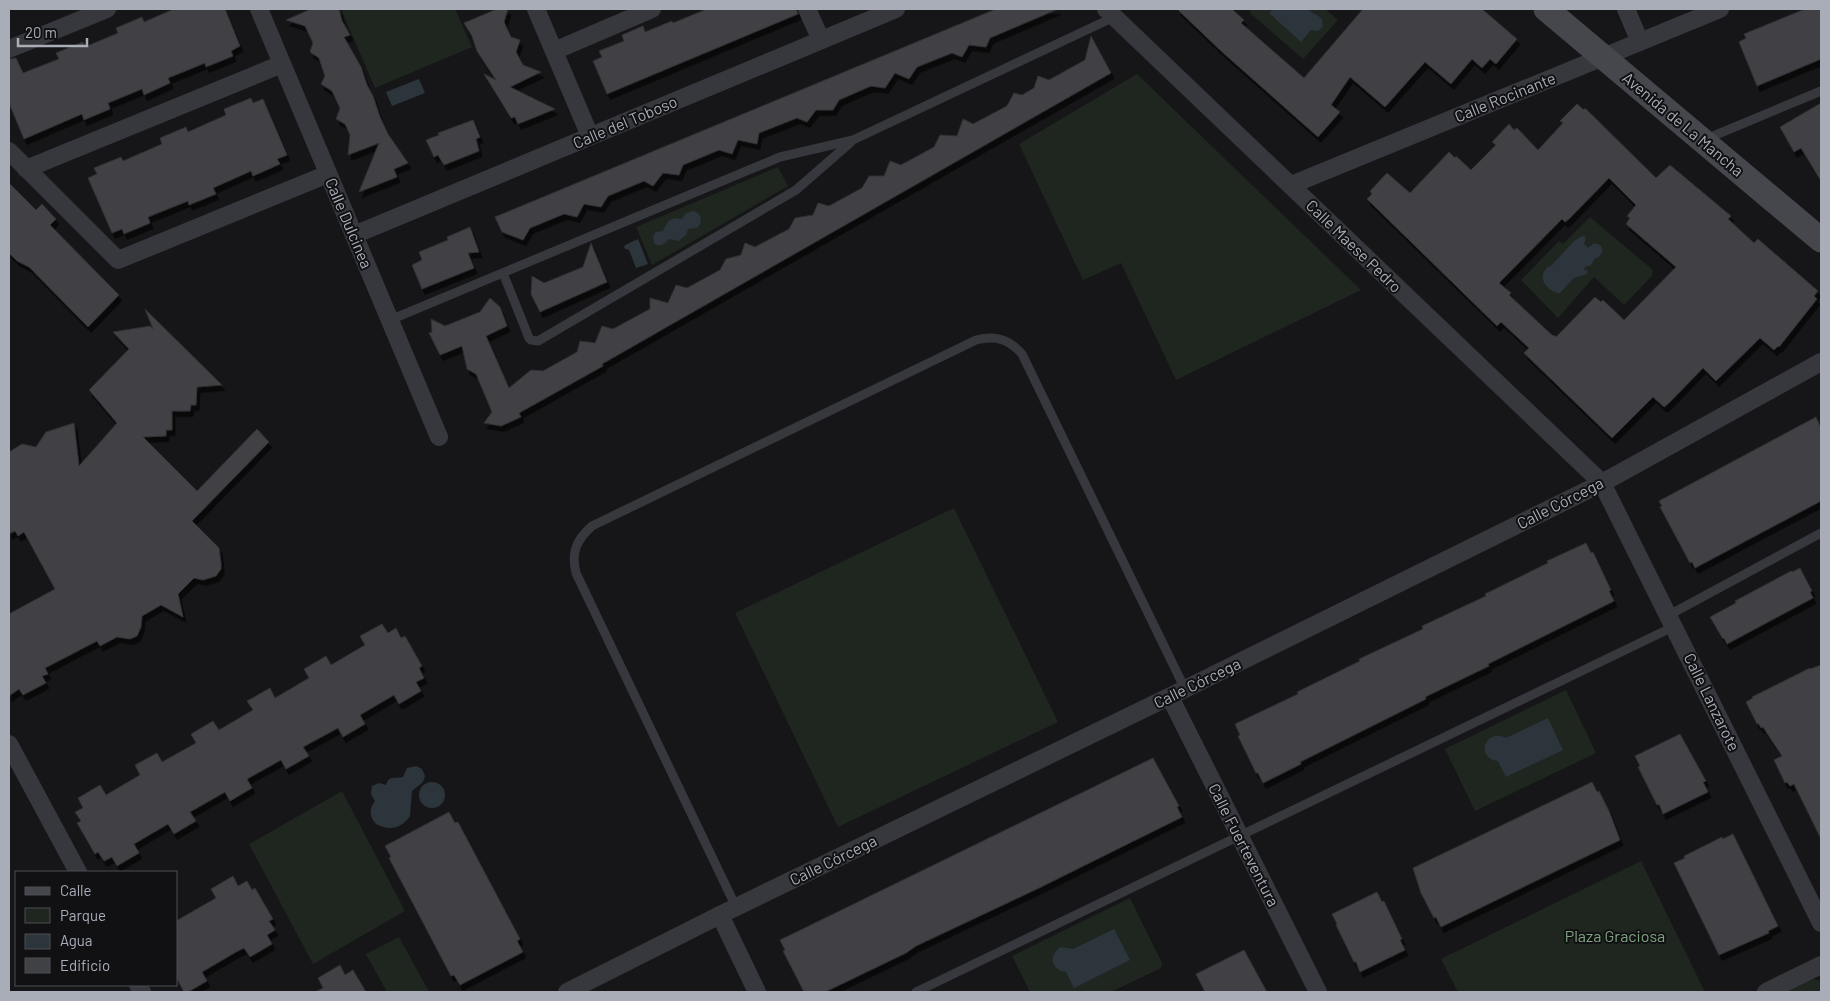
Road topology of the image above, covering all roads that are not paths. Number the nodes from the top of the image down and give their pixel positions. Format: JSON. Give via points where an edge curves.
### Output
{"nodes":[{"id":1,"x":107,"y":9,"type":"edge"},
{"id":2,"x":259,"y":9,"type":"edge"},
{"id":3,"x":536,"y":9,"type":"edge"},
{"id":4,"x":652,"y":9,"type":"edge"},
{"id":5,"x":807,"y":9,"type":"edge"},
{"id":6,"x":896,"y":9,"type":"edge"},
{"id":7,"x":1546,"y":9,"type":"edge"},
{"id":8,"x":1626,"y":9,"type":"edge"},
{"id":9,"x":1720,"y":9,"type":"edge"},
{"id":10,"x":1110,"y":13,"type":"edge"},
{"id":11,"x":820,"y":40,"type":"junction"},
{"id":12,"x":1640,"y":42,"type":"junction"},
{"id":13,"x":9,"y":49,"type":"edge"},
{"id":14,"x":554,"y":51,"type":"junction"},
{"id":15,"x":1604,"y":58,"type":"junction"},
{"id":16,"x":282,"y":64,"type":"junction"},
{"id":17,"x":1821,"y":90,"type":"edge"},
{"id":18,"x":590,"y":136,"type":"junction"},
{"id":19,"x":853,"y":140,"type":"junction"},
{"id":20,"x":1703,"y":140,"type":"junction"},
{"id":21,"x":9,"y":151,"type":"edge"},
{"id":22,"x":26,"y":169,"type":"junction"},
{"id":23,"x":328,"y":174,"type":"junction"},
{"id":24,"x":1291,"y":185,"type":"junction"},
{"id":25,"x":1819,"y":234,"type":"edge"},
{"id":26,"x":354,"y":235,"type":"junction"},
{"id":27,"x":503,"y":273,"type":"junction"},
{"id":28,"x":390,"y":320,"type":"junction"},
{"id":29,"x":1821,"y":362,"type":"edge"},
{"id":30,"x":439,"y":437,"type":"dead end"},
{"id":31,"x":1602,"y":483,"type":"junction"},
{"id":32,"x":1821,"y":533,"type":"edge"},
{"id":33,"x":1672,"y":621,"type":"junction"},
{"id":34,"x":1177,"y":693,"type":"junction"},
{"id":35,"x":9,"y":744,"type":"edge"},
{"id":36,"x":1239,"y":835,"type":"junction"},
{"id":37,"x":77,"y":871,"type":"edge"},
{"id":38,"x":736,"y":907,"type":"junction"},
{"id":39,"x":720,"y":915,"type":"junction"},
{"id":40,"x":1821,"y":923,"type":"edge"},
{"id":41,"x":1821,"y":965,"type":"edge"},
{"id":42,"x":567,"y":992,"type":"edge"},
{"id":43,"x":758,"y":992,"type":"edge"},
{"id":44,"x":916,"y":992,"type":"edge"},
{"id":45,"x":1318,"y":992,"type":"edge"},
{"id":46,"x":1766,"y":992,"type":"edge"}],
"edges":[{"from":1,"to":13,"type":"street"},
{"from":2,"to":16,"type":"street","name":"Calle Dulcinea"},
{"from":3,"to":14,"type":"street"},
{"from":4,"to":14,"type":"street"},
{"from":5,"to":11,"type":"street"},
{"from":6,"to":11,"type":"street","name":"Calle del Toboso"},
{"from":7,"to":15,"type":"main road","name":"Avenida de La Mancha"},
{"from":8,"to":12,"type":"street"},
{"from":9,"to":12,"type":"street","name":"Calle Rocinante"},
{"from":10,"to":19,"type":"lane"},
{"from":10,"to":24,"type":"street","name":"Calle Maese Pedro"},
{"from":11,"to":18,"type":"street","name":"Calle del Toboso"},
{"from":12,"to":15,"type":"street","name":"Calle Rocinante"},
{"from":14,"to":18,"type":"street"},
{"from":15,"to":20,"type":"main road","name":"Avenida de La Mancha"},
{"from":15,"to":24,"type":"street","name":"Calle Rocinante"},
{"from":16,"to":22,"type":"street"},
{"from":16,"to":23,"type":"street","name":"Calle Dulcinea"},
{"from":17,"to":20,"type":"lane"},
{"from":18,"to":26,"type":"street","name":"Calle del Toboso"},
{"from":19,"to":27,"type":"lane","via":[[780,157]]},
{"from":19,"to":27,"type":"lane","via":[[796,190],[538,341],[529,338]]},
{"from":20,"to":25,"type":"main road","name":"Avenida de La Mancha"},
{"from":21,"to":22,"type":"street"},
{"from":22,"to":23,"type":"street","via":[[118,260]]},
{"from":23,"to":26,"type":"street","name":"Calle Dulcinea"},
{"from":24,"to":31,"type":"street","name":"Calle Maese Pedro"},
{"from":26,"to":28,"type":"street","name":"Calle Dulcinea"},
{"from":27,"to":28,"type":"lane"},
{"from":28,"to":30,"type":"street","name":"Calle Dulcinea"},
{"from":29,"to":31,"type":"street","name":"Calle Córcega"},
{"from":31,"to":33,"type":"street","name":"Calle Lanzarote"},
{"from":31,"to":34,"type":"street","name":"Calle Córcega"},
{"from":32,"to":33,"type":"lane"},
{"from":33,"to":36,"type":"lane"},
{"from":33,"to":40,"type":"street","name":"Calle Lanzarote"},
{"from":34,"to":36,"type":"street","name":"Calle Fuerteventura"},
{"from":34,"to":38,"type":"street","name":"Calle Córcega"},
{"from":34,"to":38,"type":"lane","via":[[1022,354],[1011,343],[996,338],[986,337],[967,344],[592,526],[576,543],[573,554],[576,574]]},
{"from":35,"to":37,"type":"street"},
{"from":36,"to":44,"type":"lane"},
{"from":36,"to":45,"type":"street","name":"Calle Fuerteventura"},
{"from":38,"to":39,"type":"street","name":"Calle Córcega"},
{"from":39,"to":42,"type":"street","name":"Calle Córcega"},
{"from":39,"to":43,"type":"street"},
{"from":41,"to":46,"type":"street"}]}
